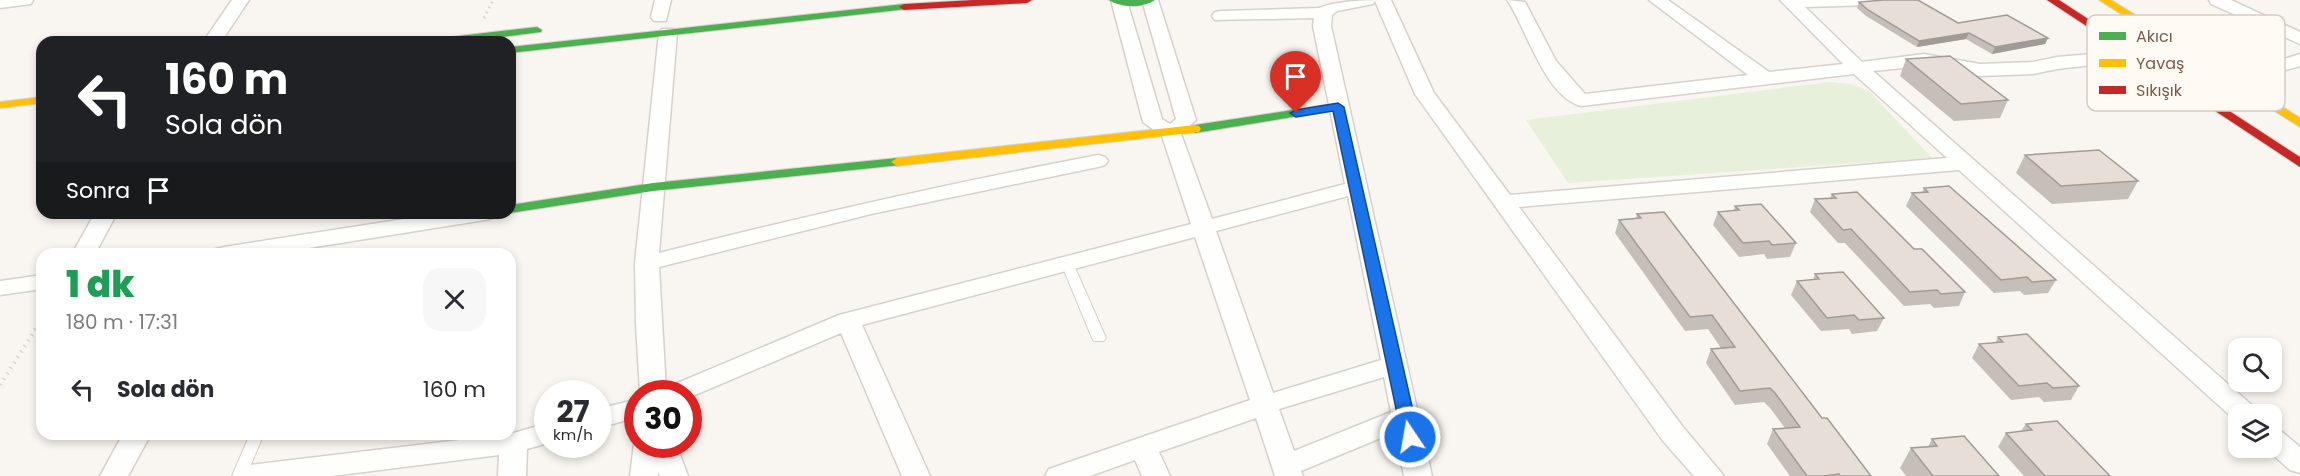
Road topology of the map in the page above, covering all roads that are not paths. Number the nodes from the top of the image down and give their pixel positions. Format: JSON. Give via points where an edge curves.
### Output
{"nodes":[{"id":1,"x":25,"y":0,"type":"edge"},
{"id":2,"x":241,"y":0,"type":"edge"},
{"id":3,"x":1027,"y":0,"type":"edge"},
{"id":4,"x":1150,"y":0,"type":"edge"},
{"id":5,"x":1367,"y":0,"type":"edge"},
{"id":6,"x":1383,"y":0,"type":"edge"},
{"id":7,"x":1515,"y":0,"type":"edge"},
{"id":8,"x":1657,"y":0,"type":"edge"},
{"id":9,"x":1875,"y":0,"type":"edge"},
{"id":10,"x":2052,"y":0,"type":"edge"},
{"id":11,"x":2104,"y":0,"type":"edge"},
{"id":12,"x":2217,"y":0,"type":"edge"},
{"id":13,"x":1116,"y":1,"type":"edge"},
{"id":14,"x":1789,"y":1,"type":"edge"},
{"id":15,"x":0,"y":3,"type":"edge"},
{"id":16,"x":1323,"y":13,"type":"junction"},
{"id":17,"x":2128,"y":15,"type":"edge"},
{"id":18,"x":2249,"y":15,"type":"edge"},
{"id":19,"x":1221,"y":16,"type":"dead end"},
{"id":20,"x":662,"y":17,"type":"edge"},
{"id":21,"x":2087,"y":22,"type":"edge"},
{"id":22,"x":556,"y":28,"type":"dead end"},
{"id":23,"x":2285,"y":32,"type":"edge"},
{"id":24,"x":216,"y":36,"type":"edge"},
{"id":25,"x":486,"y":36,"type":"edge"},
{"id":26,"x":2300,"y":39,"type":"edge"},
{"id":27,"x":516,"y":49,"type":"edge"},
{"id":28,"x":2087,"y":60,"type":"edge"},
{"id":29,"x":2300,"y":60,"type":"edge"},
{"id":30,"x":2285,"y":63,"type":"edge"},
{"id":31,"x":1857,"y":67,"type":"junction"},
{"id":32,"x":1764,"y":78,"type":"junction"},
{"id":33,"x":36,"y":101,"type":"edge"},
{"id":34,"x":0,"y":105,"type":"edge"},
{"id":35,"x":1338,"y":107,"type":"junction"},
{"id":36,"x":2222,"y":111,"type":"edge"},
{"id":37,"x":2281,"y":111,"type":"edge"},
{"id":38,"x":2300,"y":123,"type":"edge"},
{"id":39,"x":1171,"y":133,"type":"junction"},
{"id":40,"x":1098,"y":161,"type":"dead end"},
{"id":41,"x":1963,"y":163,"type":"junction"},
{"id":42,"x":2300,"y":163,"type":"edge"},
{"id":43,"x":653,"y":187,"type":"junction"},
{"id":44,"x":1355,"y":188,"type":"junction"},
{"id":45,"x":1504,"y":202,"type":"junction"},
{"id":46,"x":516,"y":208,"type":"edge"},
{"id":47,"x":102,"y":219,"type":"edge"},
{"id":48,"x":448,"y":219,"type":"edge"},
{"id":49,"x":1203,"y":227,"type":"junction"},
{"id":50,"x":86,"y":248,"type":"edge"},
{"id":51,"x":262,"y":248,"type":"edge"},
{"id":52,"x":646,"y":263,"type":"junction"},
{"id":53,"x":1066,"y":263,"type":"junction"},
{"id":54,"x":36,"y":283,"type":"edge"},
{"id":55,"x":0,"y":288,"type":"edge"},
{"id":56,"x":848,"y":321,"type":"junction"},
{"id":57,"x":1099,"y":338,"type":"dead end"},
{"id":58,"x":1394,"y":365,"type":"junction"},
{"id":59,"x":652,"y":380,"type":"edge"},
{"id":60,"x":702,"y":382,"type":"edge"},
{"id":61,"x":2234,"y":404,"type":"edge"},
{"id":62,"x":1263,"y":405,"type":"junction"},
{"id":63,"x":1406,"y":417,"type":"junction"},
{"id":64,"x":534,"y":437,"type":"edge"},
{"id":65,"x":134,"y":440,"type":"edge"},
{"id":66,"x":254,"y":440,"type":"edge"},
{"id":67,"x":513,"y":443,"type":"junction"},
{"id":68,"x":1143,"y":447,"type":"junction"},
{"id":69,"x":2282,"y":447,"type":"edge"},
{"id":70,"x":646,"y":458,"type":"edge"},
{"id":71,"x":667,"y":458,"type":"edge"},
{"id":72,"x":2300,"y":463,"type":"edge"},
{"id":73,"x":1287,"y":471,"type":"edge"},
{"id":74,"x":114,"y":476,"type":"edge"},
{"id":75,"x":239,"y":476,"type":"edge"},
{"id":76,"x":250,"y":476,"type":"edge"},
{"id":77,"x":512,"y":476,"type":"edge"},
{"id":78,"x":644,"y":476,"type":"edge"},
{"id":79,"x":674,"y":476,"type":"edge"},
{"id":80,"x":916,"y":476,"type":"edge"},
{"id":81,"x":1059,"y":476,"type":"edge"},
{"id":82,"x":1156,"y":476,"type":"edge"},
{"id":83,"x":1418,"y":476,"type":"edge"},
{"id":84,"x":1710,"y":476,"type":"edge"}],
"edges":[{"from":1,"to":15,"type":"street"},
{"from":2,"to":24,"type":"street"},
{"from":3,"to":20,"type":"street"},
{"from":4,"to":13,"type":"street"},
{"from":4,"to":39,"type":"street","via":[[1186,120]]},
{"from":5,"to":16,"type":"street","via":[[1332,7]]},
{"from":6,"to":45,"type":"street","via":[[1425,94]]},
{"from":7,"to":32,"type":"street","via":[[1539,48],[1566,87],[1581,100]]},
{"from":8,"to":32,"type":"street"},
{"from":9,"to":14,"type":"street"},
{"from":10,"to":21,"type":"street"},
{"from":11,"to":17,"type":"street"},
{"from":12,"to":18,"type":"street"},
{"from":13,"to":39,"type":"street","via":[[1153,122]]},
{"from":14,"to":31,"type":"street"},
{"from":16,"to":19,"type":"street"},
{"from":16,"to":35,"type":"street","via":[[1322,26]]},
{"from":20,"to":27,"type":"street"},
{"from":20,"to":43,"type":"street"},
{"from":22,"to":25,"type":"street"},
{"from":23,"to":26,"type":"street"},
{"from":28,"to":31,"type":"street","via":[[1980,70],[1924,60]]},
{"from":29,"to":30,"type":"street"},
{"from":31,"to":32,"type":"street"},
{"from":31,"to":41,"type":"street"},
{"from":33,"to":34,"type":"street"},
{"from":35,"to":39,"type":"street"},
{"from":35,"to":44,"type":"street"},
{"from":36,"to":42,"type":"street"},
{"from":37,"to":38,"type":"street"},
{"from":39,"to":43,"type":"street"},
{"from":39,"to":49,"type":"street"},
{"from":40,"to":52,"type":"street","via":[[979,184]]},
{"from":41,"to":45,"type":"street"},
{"from":41,"to":61,"type":"street"},
{"from":43,"to":46,"type":"street"},
{"from":43,"to":52,"type":"street"},
{"from":44,"to":49,"type":"street"},
{"from":44,"to":58,"type":"street"},
{"from":45,"to":84,"type":"street","via":[[1672,434]]},
{"from":47,"to":50,"type":"street"},
{"from":48,"to":51,"type":"street"},
{"from":49,"to":53,"type":"street"},
{"from":49,"to":62,"type":"street"},
{"from":52,"to":59,"type":"street"},
{"from":53,"to":56,"type":"street"},
{"from":53,"to":57,"type":"lane"},
{"from":54,"to":55,"type":"street"},
{"from":56,"to":60,"type":"street"},
{"from":56,"to":80,"type":"street"},
{"from":58,"to":62,"type":"street"},
{"from":58,"to":63,"type":"street"},
{"from":62,"to":68,"type":"street"},
{"from":62,"to":73,"type":"street"},
{"from":63,"to":73,"type":"street"},
{"from":63,"to":83,"type":"street"},
{"from":64,"to":67,"type":"street"},
{"from":65,"to":74,"type":"street"},
{"from":66,"to":75,"type":"lane"},
{"from":67,"to":76,"type":"street"},
{"from":67,"to":77,"type":"street"},
{"from":68,"to":81,"type":"street"},
{"from":68,"to":82,"type":"street"},
{"from":69,"to":72,"type":"street"},
{"from":70,"to":78,"type":"street"},
{"from":71,"to":79,"type":"street"}]}
